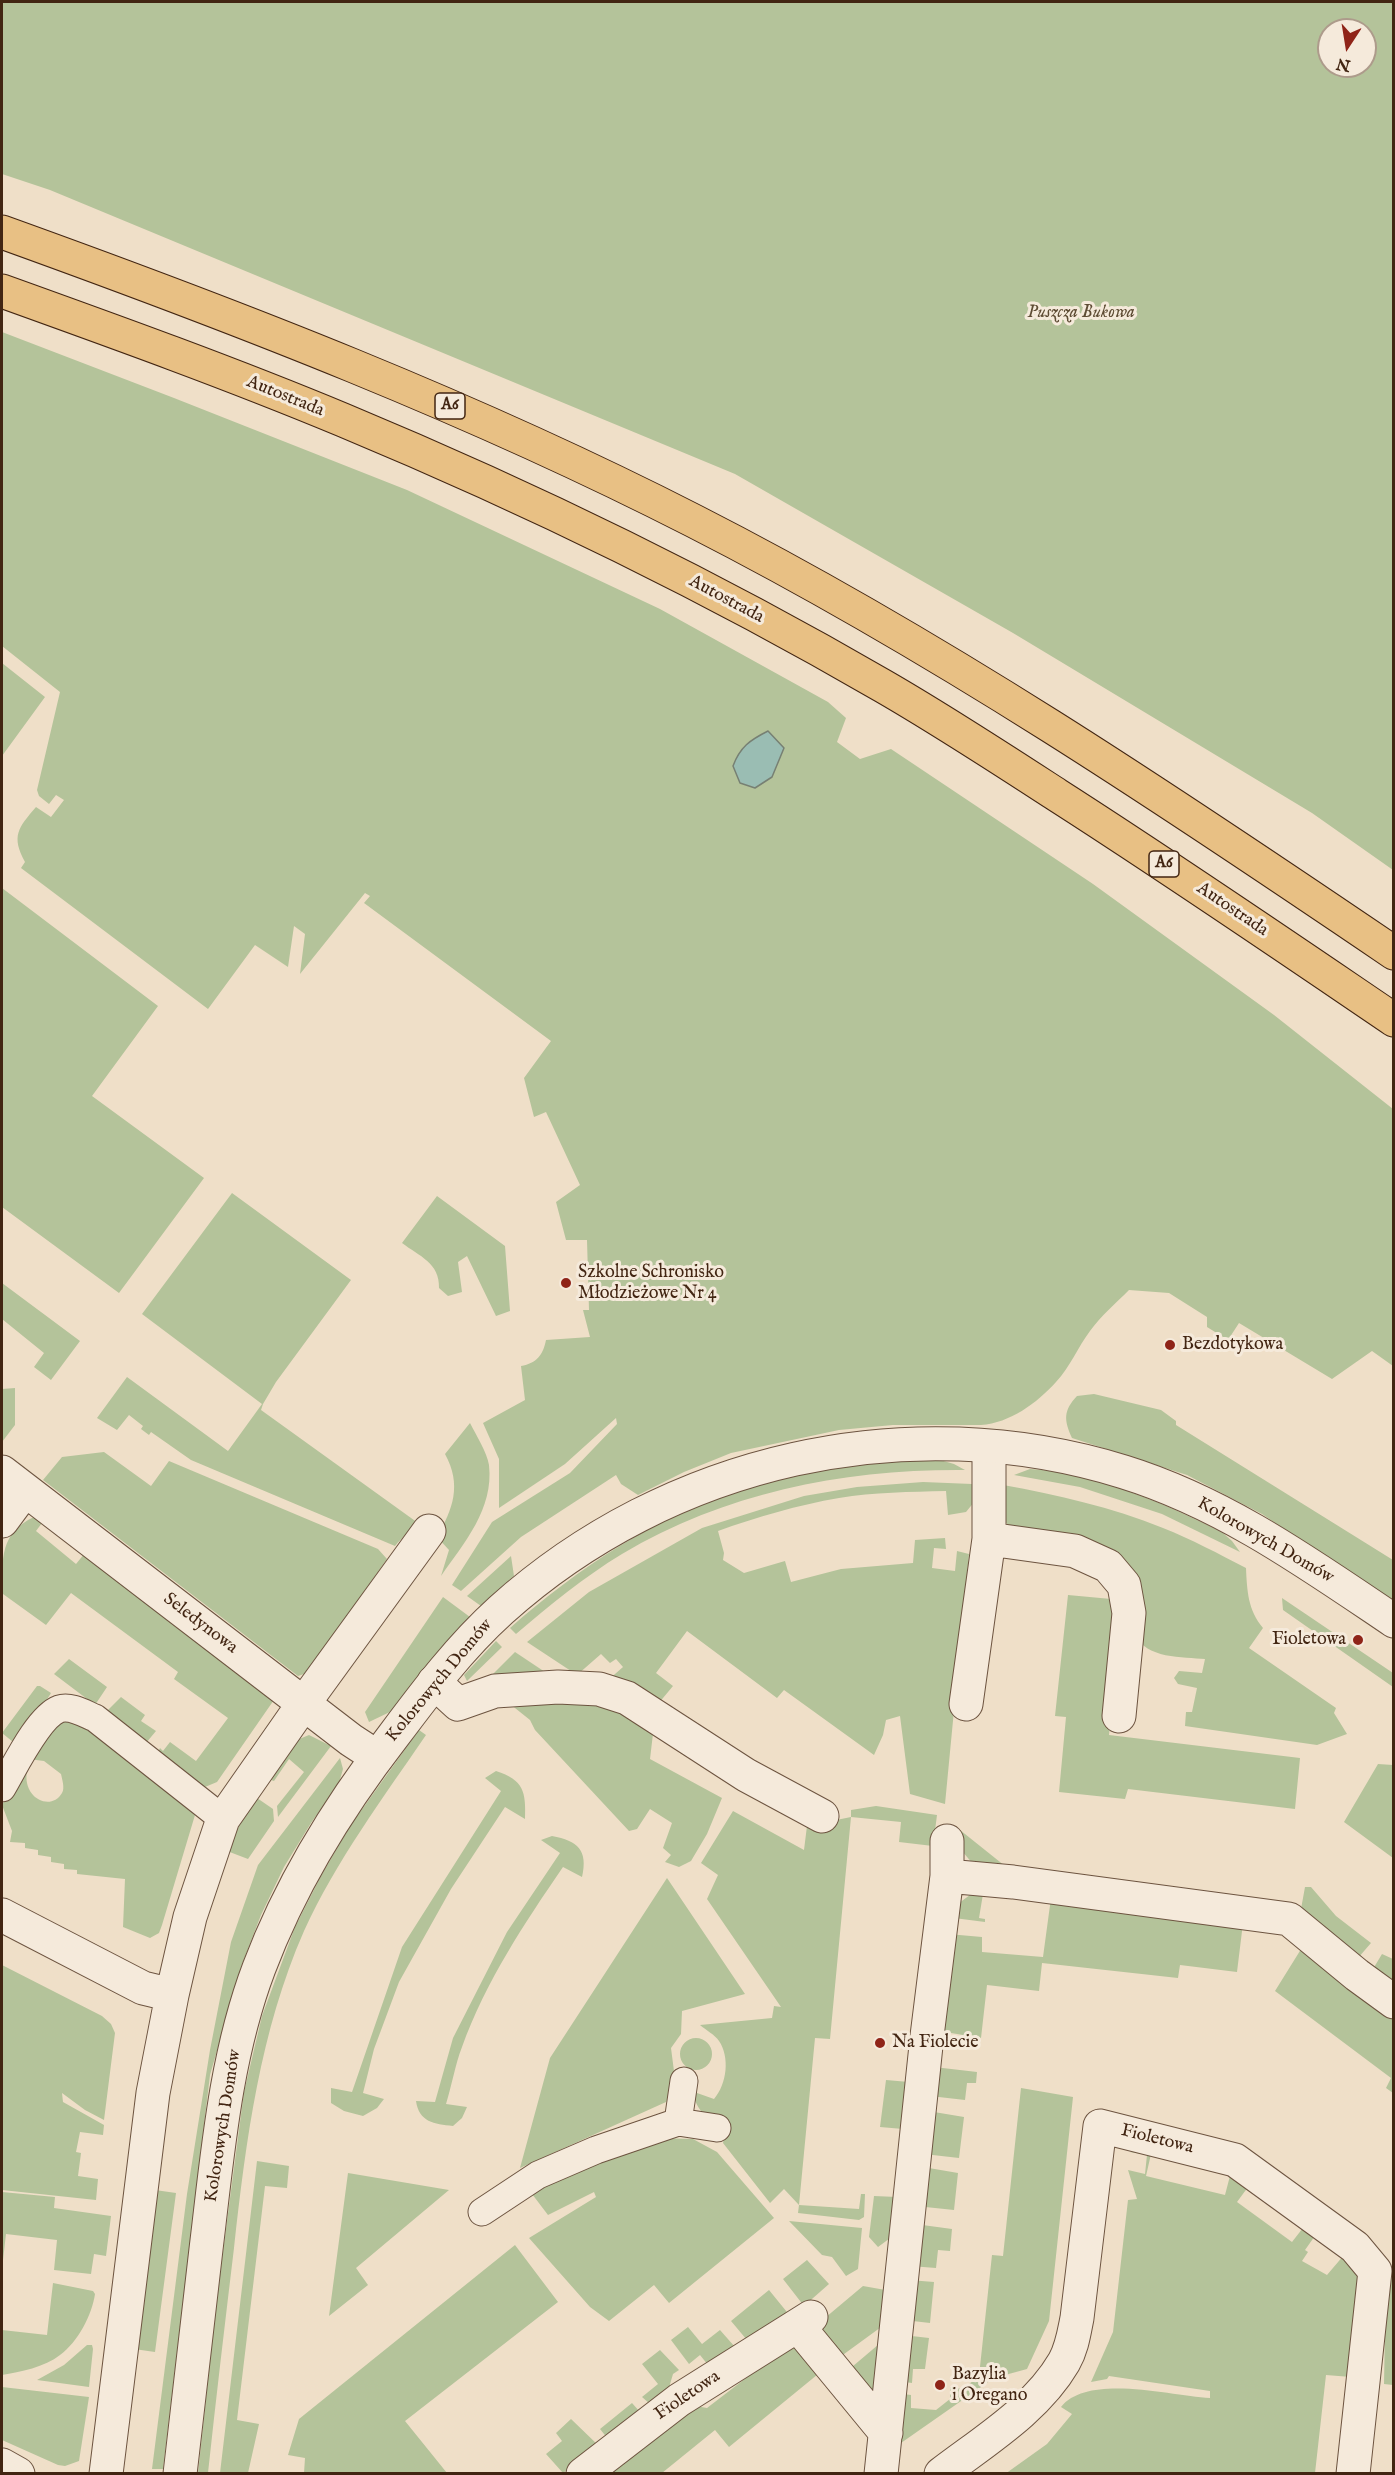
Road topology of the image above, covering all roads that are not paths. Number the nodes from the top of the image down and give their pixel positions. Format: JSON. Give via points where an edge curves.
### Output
{"nodes":[{"id":1,"x":2,"y":232,"type":"edge"},
{"id":2,"x":2,"y":291,"type":"edge"},
{"id":3,"x":1394,"y":953,"type":"edge"},
{"id":4,"x":1394,"y":1020,"type":"edge"},
{"id":5,"x":989,"y":1447,"type":"junction"},
{"id":6,"x":13,"y":1481,"type":"edge"},
{"id":7,"x":2,"y":1521,"type":"edge"},
{"id":8,"x":429,"y":1531,"type":"dead end"},
{"id":9,"x":989,"y":1539,"type":"junction"},
{"id":10,"x":1394,"y":1621,"type":"edge"},
{"id":11,"x":434,"y":1682,"type":"junction"},
{"id":12,"x":304,"y":1703,"type":"junction"},
{"id":13,"x":966,"y":1704,"type":"dead end"},
{"id":14,"x":1119,"y":1716,"type":"dead end"},
{"id":15,"x":376,"y":1757,"type":"junction"},
{"id":16,"x":2,"y":1788,"type":"edge"},
{"id":17,"x":822,"y":1816,"type":"dead end"},
{"id":18,"x":223,"y":1819,"type":"junction"},
{"id":19,"x":947,"y":1841,"type":"dead end"},
{"id":20,"x":947,"y":1876,"type":"junction"},
{"id":21,"x":2,"y":1915,"type":"edge"},
{"id":22,"x":172,"y":1995,"type":"junction"},
{"id":23,"x":1394,"y":2002,"type":"edge"},
{"id":24,"x":684,"y":2081,"type":"dead end"},
{"id":25,"x":678,"y":2122,"type":"junction"},
{"id":26,"x":717,"y":2128,"type":"dead end"},
{"id":27,"x":482,"y":2212,"type":"dead end"},
{"id":28,"x":886,"y":2433,"type":"junction"},
{"id":29,"x":2,"y":2465,"type":"edge"},
{"id":30,"x":18,"y":2474,"type":"edge"},
{"id":31,"x":106,"y":2474,"type":"edge"},
{"id":32,"x":180,"y":2474,"type":"edge"},
{"id":33,"x":584,"y":2474,"type":"edge"},
{"id":34,"x":881,"y":2474,"type":"edge"},
{"id":35,"x":941,"y":2474,"type":"edge"},
{"id":36,"x":1353,"y":2474,"type":"edge"}],
"edges":[{"from":1,"to":3,"type":"highway","number":"A6","via":[[276,334],[476,417],[698,523],[879,622],[1073,739]]},
{"from":2,"to":4,"type":"highway","name":"Autostrada","number":"A6","via":[[241,379],[441,462],[638,554],[931,714],[1150,855]]},
{"from":5,"to":9,"type":"street"},
{"from":5,"to":10,"type":"street","name":"Kolorowych Domów","via":[[1079,1460],[1177,1491],[1278,1544]]},
{"from":5,"to":11,"type":"street","name":"Kolorowych Domów","via":[[888,1444],[839,1450],[758,1467],[689,1491],[616,1527],[541,1577],[489,1622]]},
{"from":6,"to":7,"type":"street","name":"Seledynowa"},
{"from":6,"to":12,"type":"street","name":"Seledynowa"},
{"from":8,"to":12,"type":"street"},
{"from":9,"to":13,"type":"street"},
{"from":9,"to":14,"type":"street","via":[[1075,1551],[1108,1566],[1124,1585],[1129,1613]]},
{"from":11,"to":15,"type":"street","name":"Kolorowych Domów"},
{"from":11,"to":17,"type":"street","via":[[459,1704],[495,1691],[558,1687],[598,1689],[627,1698],[746,1775]]},
{"from":12,"to":15,"type":"street","name":"Seledynowa"},
{"from":12,"to":18,"type":"street"},
{"from":15,"to":32,"type":"street","name":"Kolorowych Domów","via":[[324,1836],[279,1918],[237,2040],[219,2141]]},
{"from":16,"to":18,"type":"street","via":[[50,1714],[61,1708],[76,1710],[95,1719]]},
{"from":18,"to":22,"type":"street","via":[[190,1917]]},
{"from":19,"to":20,"type":"street"},
{"from":20,"to":23,"type":"street","via":[[1289,1919]]},
{"from":20,"to":28,"type":"street"},
{"from":21,"to":22,"type":"street","via":[[143,1988]]},
{"from":22,"to":31,"type":"street","via":[[153,2093]]},
{"from":24,"to":25,"type":"street"},
{"from":25,"to":26,"type":"street"},
{"from":25,"to":27,"type":"street","via":[[538,2175]]},
{"from":28,"to":33,"type":"street","name":"Fioletowa","via":[[805,2321],[679,2400]]},
{"from":28,"to":34,"type":"street"},
{"from":29,"to":30,"type":"street"},
{"from":35,"to":36,"type":"street","name":"Fioletowa","via":[[1017,2415],[1064,2361],[1077,2318],[1100,2126],[1235,2160],[1356,2247],[1375,2271]]}]}
